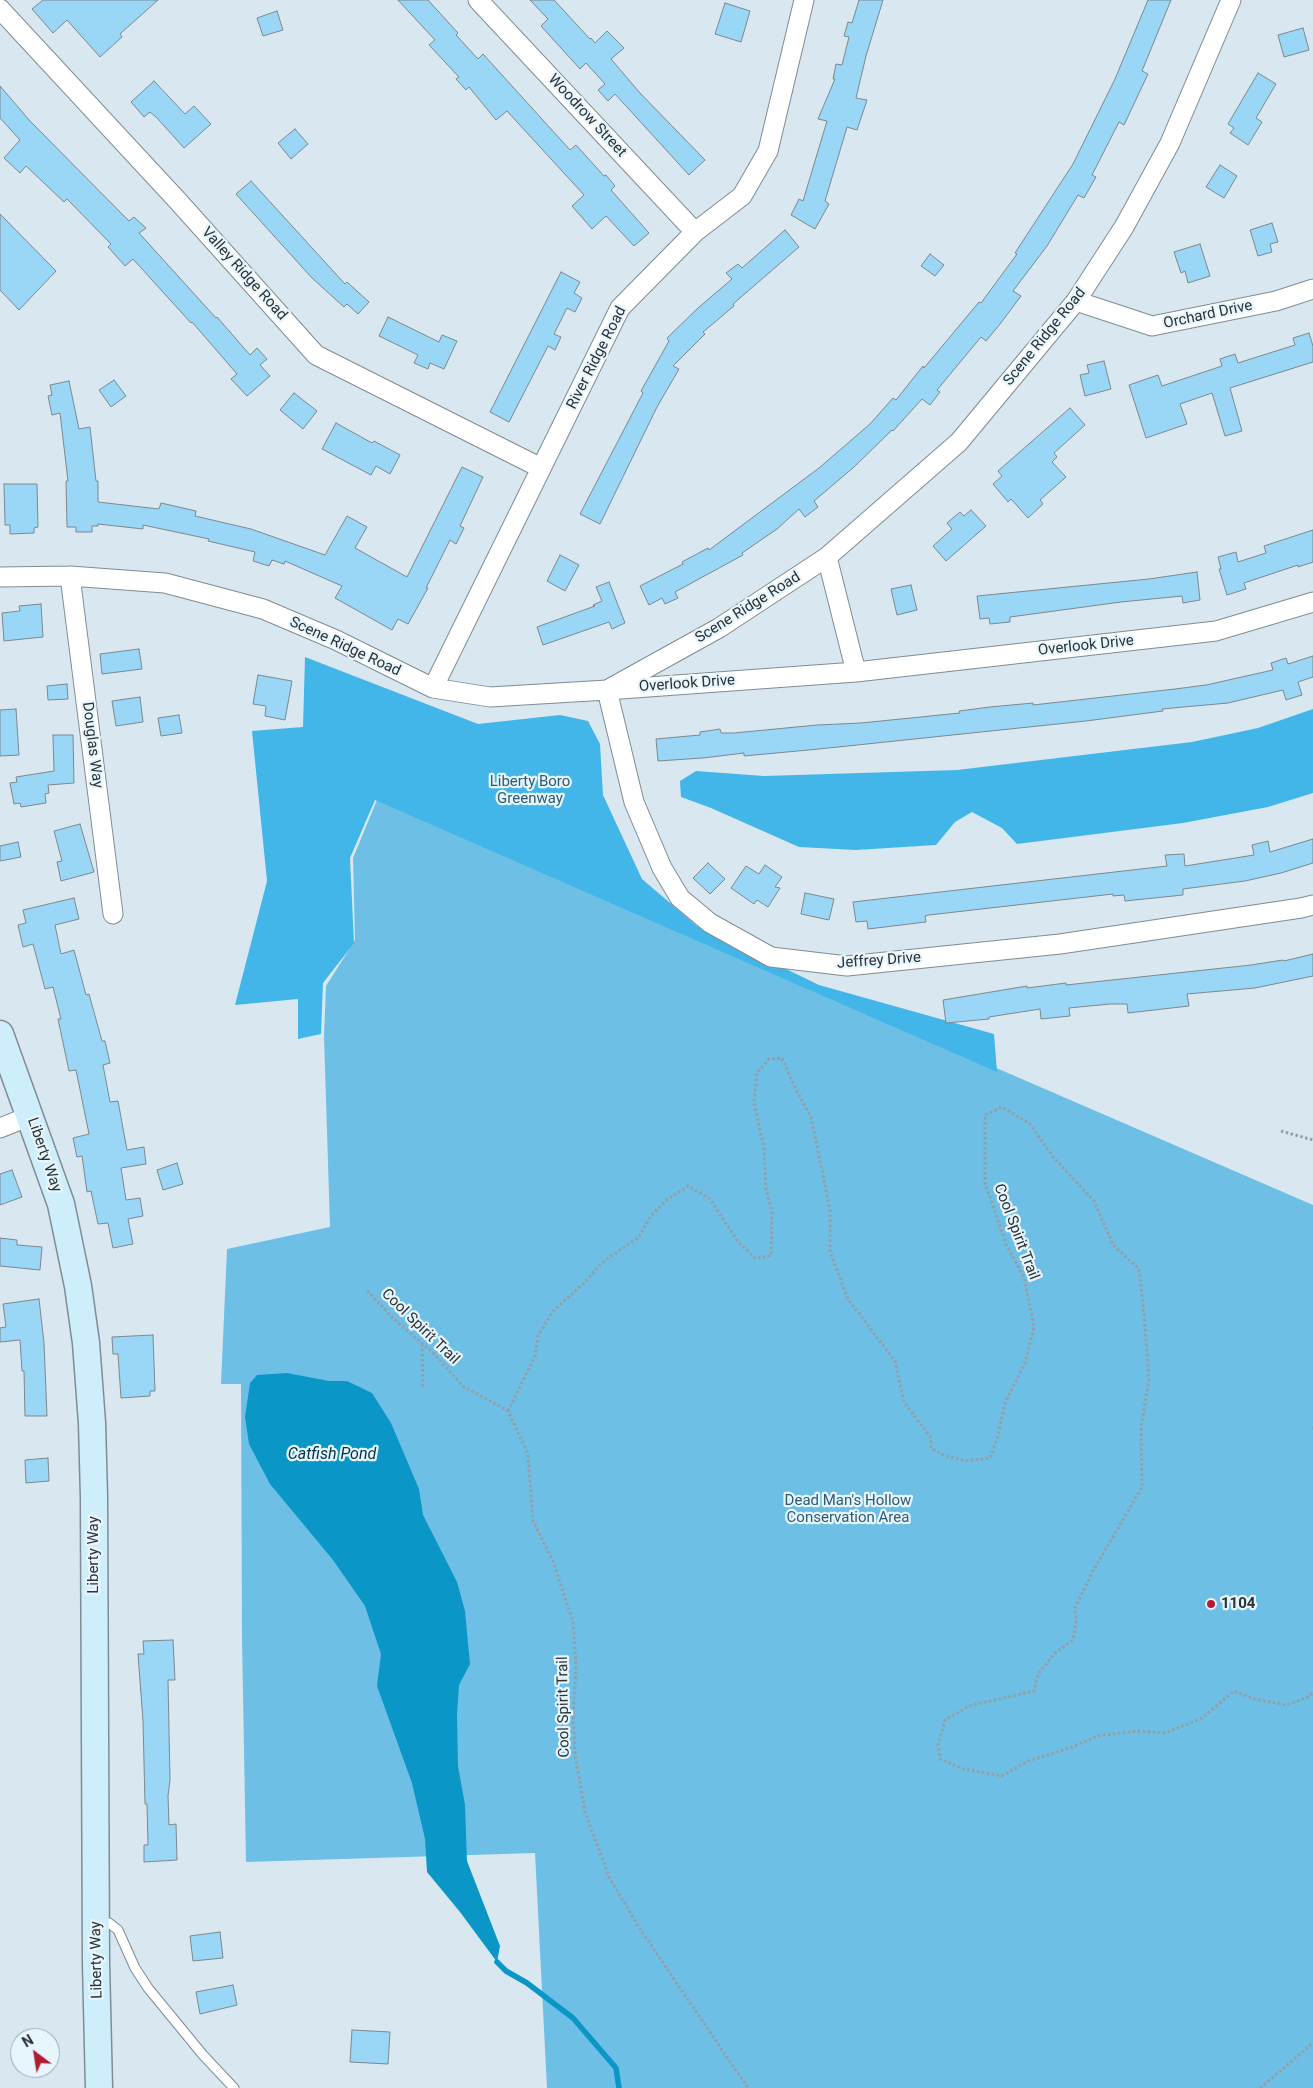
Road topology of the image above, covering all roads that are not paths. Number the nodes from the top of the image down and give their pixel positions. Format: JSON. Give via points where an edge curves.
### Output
{"nodes":[{"id":1,"x":478,"y":0,"type":"edge"},
{"id":2,"x":804,"y":0,"type":"edge"},
{"id":3,"x":1231,"y":0,"type":"edge"},
{"id":4,"x":0,"y":9,"type":"edge"},
{"id":5,"x":695,"y":232,"type":"junction"},
{"id":6,"x":1313,"y":289,"type":"edge"},
{"id":7,"x":1076,"y":301,"type":"junction"},
{"id":8,"x":541,"y":468,"type":"junction"},
{"id":9,"x":827,"y":557,"type":"junction"},
{"id":10,"x":70,"y":576,"type":"junction"},
{"id":11,"x":0,"y":577,"type":"edge"},
{"id":12,"x":1313,"y":602,"type":"edge"},
{"id":13,"x":856,"y":672,"type":"junction"},
{"id":14,"x":433,"y":688,"type":"junction"},
{"id":15,"x":607,"y":690,"type":"junction"},
{"id":16,"x":1313,"y":905,"type":"edge"},
{"id":17,"x":113,"y":914,"type":"dead end"},
{"id":18,"x":0,"y":1034,"type":"edge"},
{"id":19,"x":30,"y":1116,"type":"junction"},
{"id":20,"x":0,"y":1128,"type":"edge"},
{"id":21,"x":96,"y":1922,"type":"junction"},
{"id":22,"x":99,"y":2088,"type":"edge"},
{"id":23,"x":234,"y":2088,"type":"edge"}],
"edges":[{"from":1,"to":5,"type":"street","name":"Woodrow Street"},
{"from":2,"to":5,"type":"street","name":"River Ridge Road","via":[[768,151],[742,196]]},
{"from":3,"to":7,"type":"street","name":"Scene Ridge Road","via":[[1170,143],[1124,227]]},
{"from":4,"to":8,"type":"street","name":"Valley Ridge Road","via":[[316,355]]},
{"from":5,"to":8,"type":"street","name":"River Ridge Road","via":[[620,308]]},
{"from":6,"to":7,"type":"street","name":"Orchard Drive","via":[[1276,301],[1152,326]]},
{"from":7,"to":9,"type":"street","name":"Scene Ridge Road","via":[[958,442]]},
{"from":8,"to":14,"type":"street","name":"River Ridge Road"},
{"from":9,"to":13,"type":"street"},
{"from":9,"to":15,"type":"street","name":"Scene Ridge Road","via":[[719,628]]},
{"from":10,"to":11,"type":"street","name":"Scene Ridge Road"},
{"from":10,"to":14,"type":"street","name":"Scene Ridge Road","via":[[165,583],[263,609],[336,640]]},
{"from":10,"to":17,"type":"street","name":"Douglas Way"},
{"from":12,"to":13,"type":"street","name":"Overlook Drive","via":[[1216,630]]},
{"from":13,"to":15,"type":"street","name":"Overlook Drive"},
{"from":14,"to":15,"type":"street","name":"Scene Ridge Road","via":[[490,697]]},
{"from":15,"to":16,"type":"street","name":"Jeffrey Drive","via":[[634,802],[662,868],[680,898],[710,923],[771,957],[847,966],[1060,944]]},
{"from":18,"to":19,"type":"street","name":"Liberty Way"},
{"from":19,"to":20,"type":"street"},
{"from":19,"to":21,"type":"street","name":"Liberty Way","via":[[61,1204],[78,1286],[87,1361],[94,1497]]},
{"from":21,"to":22,"type":"street","name":"Liberty Way"},
{"from":21,"to":23,"type":"lane","via":[[114,1926],[148,1988]]}]}
